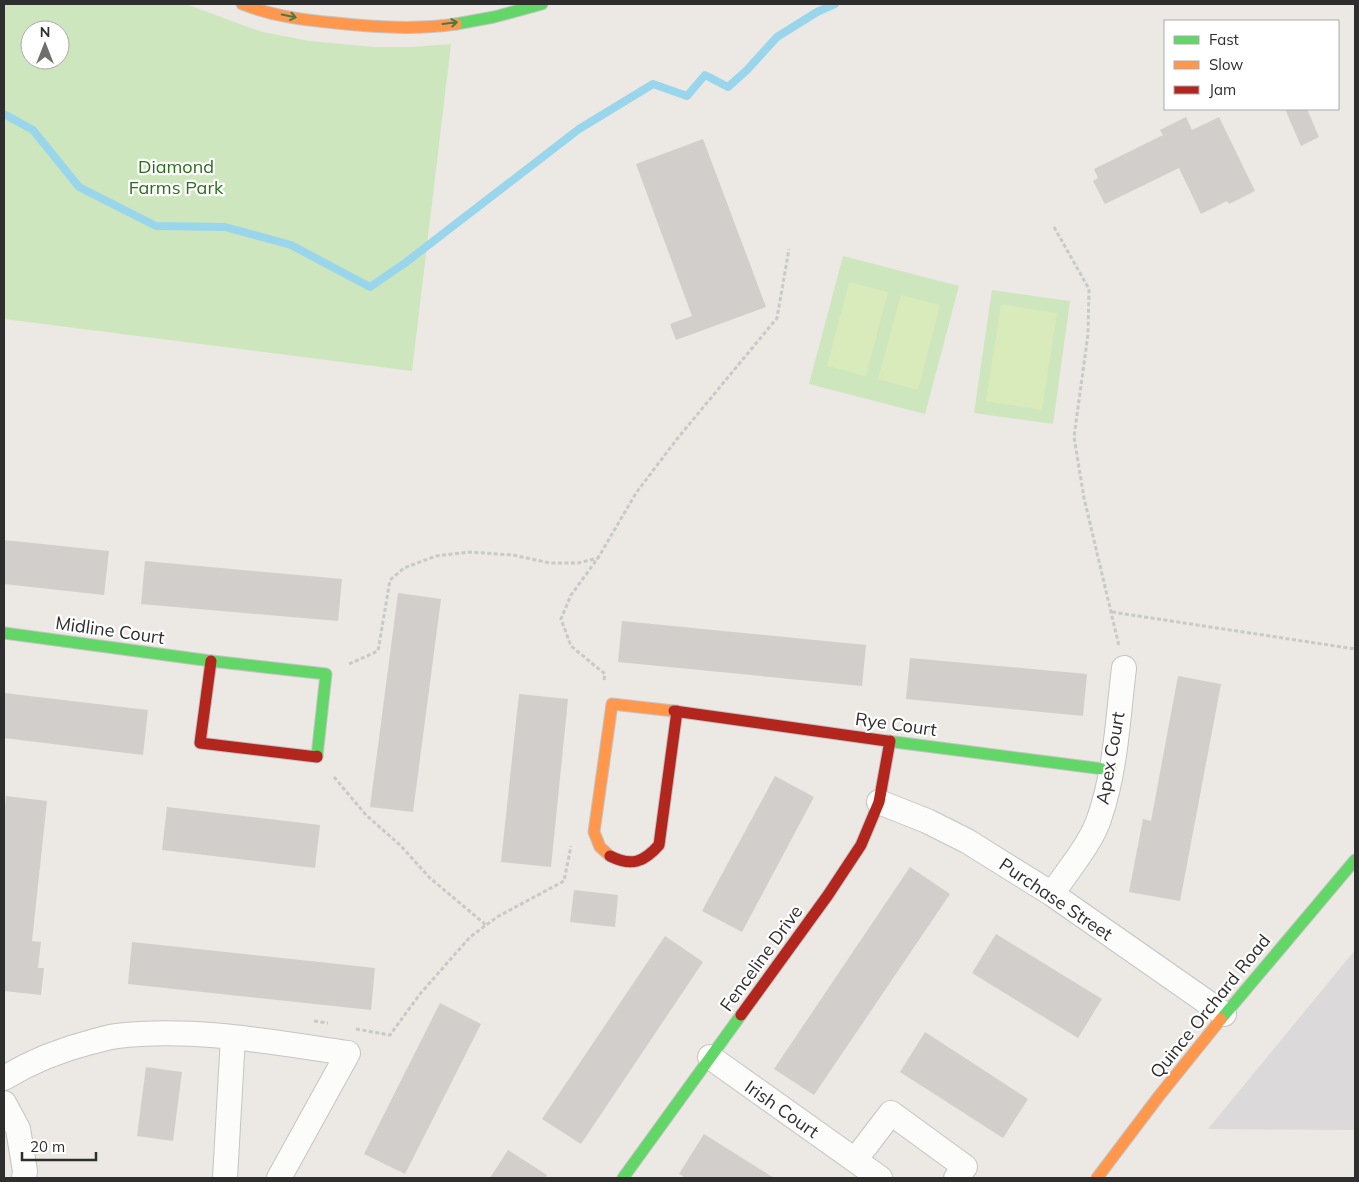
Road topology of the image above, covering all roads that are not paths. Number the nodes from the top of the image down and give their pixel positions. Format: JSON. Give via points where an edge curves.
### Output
{"nodes":[{"id":1,"x":242,"y":4,"type":"edge"},
{"id":2,"x":542,"y":4,"type":"edge"},
{"id":3,"x":4,"y":633,"type":"edge"},
{"id":4,"x":211,"y":661,"type":"junction"},
{"id":5,"x":1124,"y":668,"type":"road end"},
{"id":6,"x":677,"y":711,"type":"junction"},
{"id":7,"x":890,"y":741,"type":"junction"},
{"id":8,"x":1111,"y":770,"type":"junction"},
{"id":9,"x":879,"y":802,"type":"junction"},
{"id":10,"x":1355,"y":860,"type":"edge"},
{"id":11,"x":1052,"y":894,"type":"junction"},
{"id":12,"x":1224,"y":1014,"type":"junction"},
{"id":13,"x":233,"y":1037,"type":"junction"},
{"id":14,"x":710,"y":1057,"type":"junction"},
{"id":15,"x":4,"y":1078,"type":"edge"},
{"id":16,"x":4,"y":1103,"type":"edge"},
{"id":17,"x":855,"y":1160,"type":"junction"},
{"id":18,"x":24,"y":1178,"type":"edge"},
{"id":19,"x":225,"y":1178,"type":"edge"},
{"id":20,"x":279,"y":1178,"type":"edge"},
{"id":21,"x":623,"y":1178,"type":"edge"},
{"id":22,"x":880,"y":1178,"type":"edge"},
{"id":23,"x":956,"y":1178,"type":"edge"},
{"id":24,"x":1097,"y":1178,"type":"edge"}],
"edges":[{"from":1,"to":2,"type":"street","one_way":true,"via":[[304,20],[405,28],[459,22]]},
{"from":3,"to":4,"type":"street","name":"Midline Court"},
{"from":4,"to":4,"type":"street","name":"Midline Court","via":[[200,743],[318,757],[326,674]]},
{"from":5,"to":8,"type":"street","name":"Apex Court"},
{"from":6,"to":6,"type":"street","name":"Rye Court","via":[[612,704],[594,832],[600,847],[612,857],[630,862],[648,857],[659,846]]},
{"from":6,"to":7,"type":"street","name":"Rye Court"},
{"from":7,"to":8,"type":"street","name":"Rye Court"},
{"from":7,"to":9,"type":"street","name":"Fenceline Drive"},
{"from":8,"to":11,"type":"street","name":"Apex Court","via":[[1100,817]]},
{"from":9,"to":11,"type":"street","name":"Purchase Street","via":[[967,840]]},
{"from":9,"to":14,"type":"street","name":"Fenceline Drive","via":[[861,845],[833,888]]},
{"from":10,"to":12,"type":"street","name":"Quince Orchard Road"},
{"from":11,"to":12,"type":"street","name":"Purchase Street"},
{"from":12,"to":24,"type":"street","name":"Quince Orchard Road"},
{"from":13,"to":15,"type":"street","via":[[116,1036],[62,1050],[27,1064]]},
{"from":13,"to":19,"type":"street"},
{"from":13,"to":20,"type":"street","via":[[348,1053]]},
{"from":14,"to":17,"type":"street","name":"Irish Court"},
{"from":14,"to":21,"type":"street","name":"Fenceline Drive"},
{"from":16,"to":18,"type":"street","via":[[18,1129]]},
{"from":17,"to":22,"type":"street","name":"Irish Court"},
{"from":17,"to":23,"type":"street","via":[[891,1113],[965,1167]]}]}
